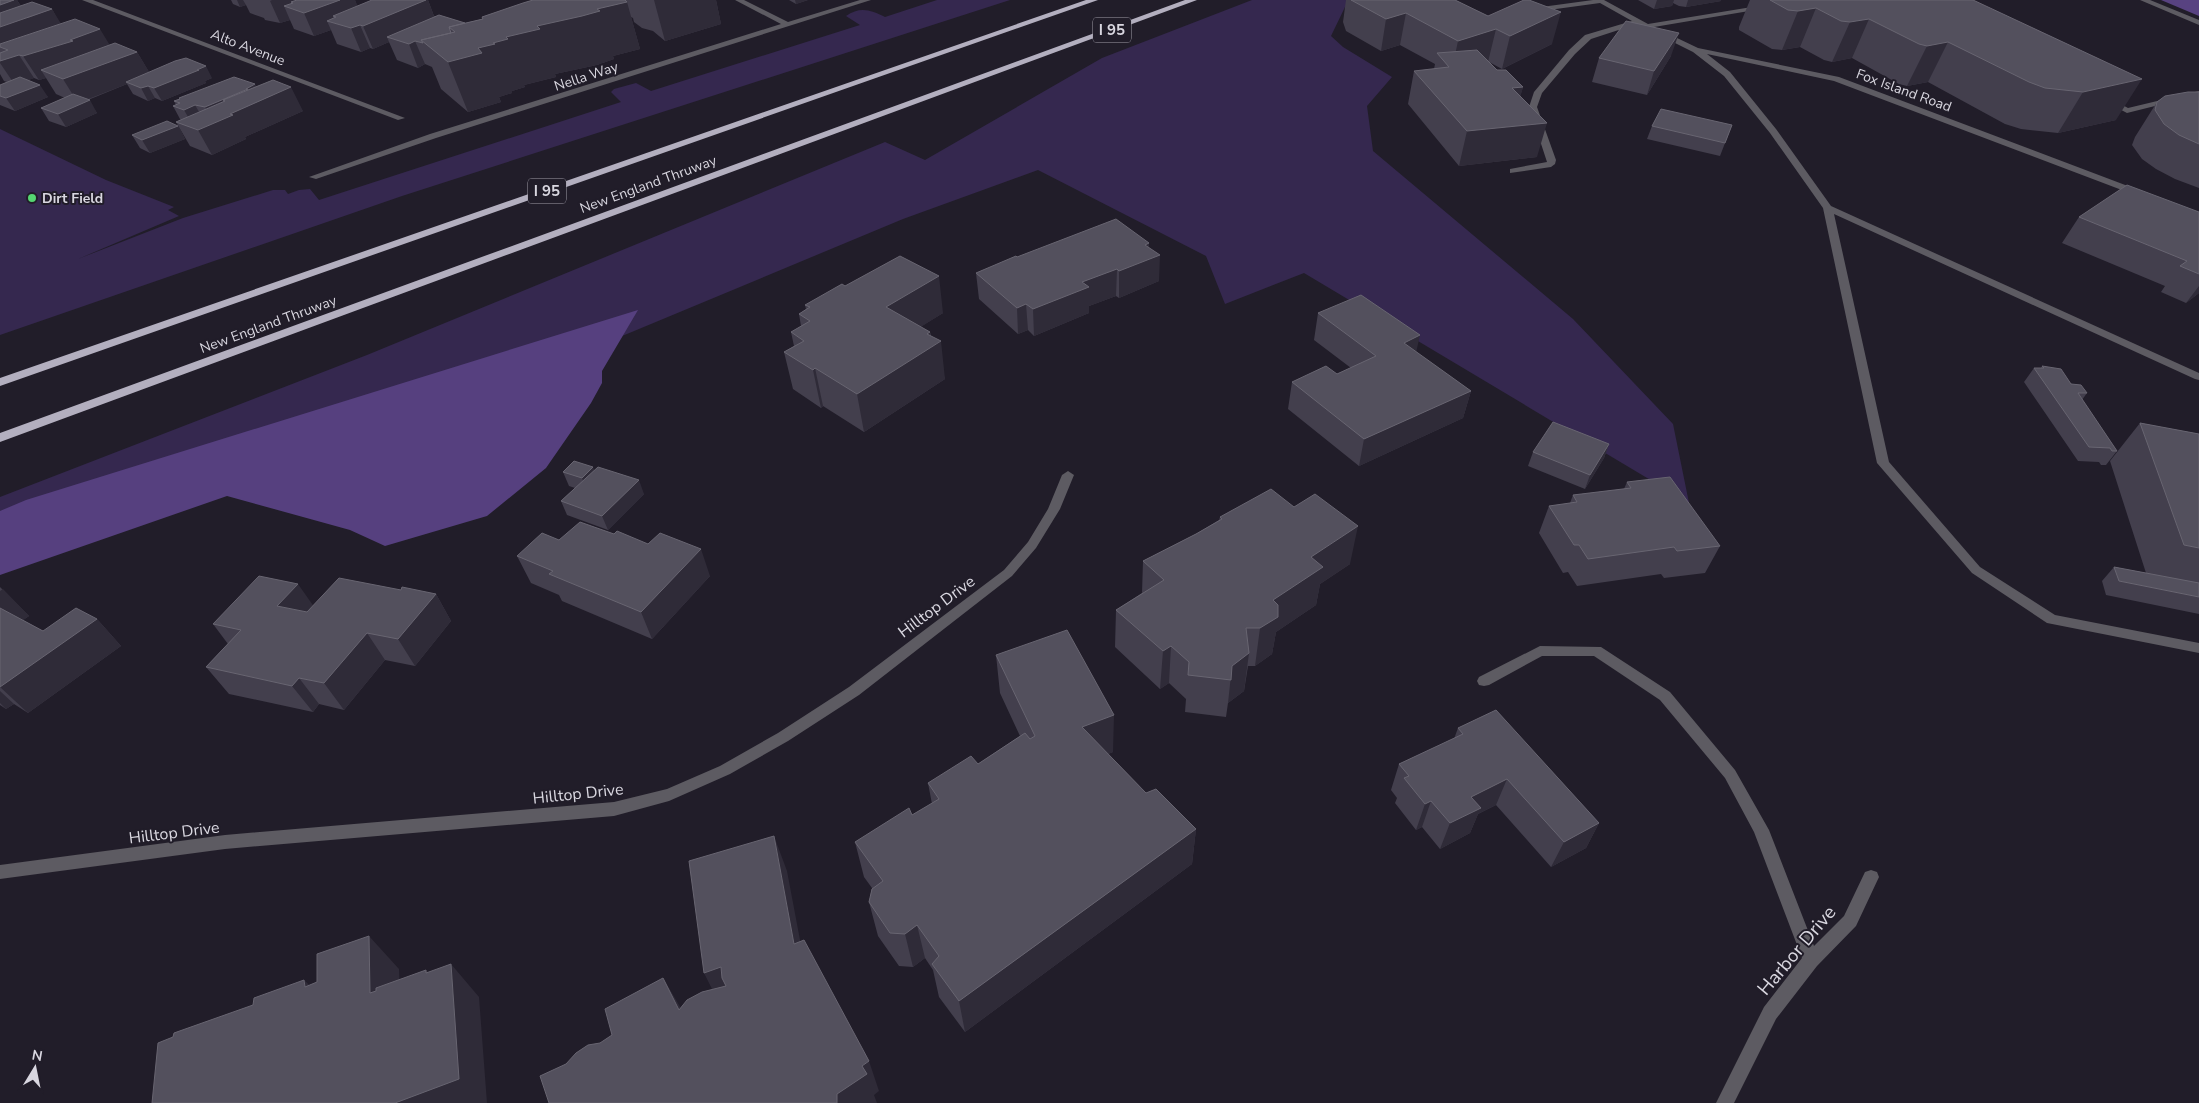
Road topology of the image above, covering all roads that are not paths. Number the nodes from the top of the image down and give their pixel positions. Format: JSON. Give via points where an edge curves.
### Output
{"nodes":[{"id":1,"x":86,"y":0,"type":"edge"},
{"id":2,"x":739,"y":0,"type":"edge"},
{"id":3,"x":867,"y":0,"type":"edge"},
{"id":4,"x":1094,"y":0,"type":"edge"},
{"id":5,"x":1193,"y":0,"type":"edge"},
{"id":6,"x":1600,"y":0,"type":"edge"},
{"id":7,"x":2144,"y":0,"type":"edge"},
{"id":8,"x":1773,"y":5,"type":"dead end"},
{"id":9,"x":1525,"y":11,"type":"edge"},
{"id":10,"x":1638,"y":21,"type":"junction"},
{"id":11,"x":2199,"y":23,"type":"edge"},
{"id":12,"x":788,"y":26,"type":"junction"},
{"id":13,"x":1648,"y":26,"type":"junction"},
{"id":14,"x":1696,"y":50,"type":"junction"},
{"id":15,"x":2199,"y":93,"type":"edge"},
{"id":16,"x":2101,"y":97,"type":"edge"},
{"id":17,"x":401,"y":118,"type":"dead end"},
{"id":18,"x":1513,"y":171,"type":"dead end"},
{"id":19,"x":313,"y":177,"type":"dead end"},
{"id":20,"x":2148,"y":197,"type":"edge"},
{"id":21,"x":1828,"y":208,"type":"junction"},
{"id":22,"x":2199,"y":376,"type":"edge"},
{"id":23,"x":0,"y":382,"type":"edge"},
{"id":24,"x":0,"y":438,"type":"edge"},
{"id":25,"x":1068,"y":475,"type":"dead end"},
{"id":26,"x":2199,"y":648,"type":"edge"},
{"id":27,"x":1484,"y":680,"type":"dead end"},
{"id":28,"x":0,"y":872,"type":"edge"},
{"id":29,"x":1870,"y":878,"type":"dead end"},
{"id":30,"x":1811,"y":960,"type":"junction"},
{"id":31,"x":1725,"y":1103,"type":"edge"}],
"edges":[{"from":1,"to":17,"type":"street","name":"Alto Avenue"},
{"from":2,"to":12,"type":"street"},
{"from":3,"to":12,"type":"street","name":"Nella Way"},
{"from":4,"to":23,"type":"highway","name":"New England Thruway","number":"I 95"},
{"from":5,"to":24,"type":"highway","name":"New England Thruway","number":"I 95"},
{"from":6,"to":9,"type":"street"},
{"from":6,"to":10,"type":"street","name":"Fox Island Road"},
{"from":7,"to":11,"type":"street"},
{"from":8,"to":13,"type":"street"},
{"from":10,"to":13,"type":"street","name":"Fox Island Road"},
{"from":10,"to":18,"type":"street","via":[[1588,37],[1544,85],[1533,107],[1551,164]]},
{"from":12,"to":19,"type":"street","name":"Nella Way","via":[[433,136]]},
{"from":13,"to":14,"type":"street","name":"Fox Island Road"},
{"from":14,"to":20,"type":"street","name":"Fox Island Road","via":[[1836,80]]},
{"from":14,"to":21,"type":"street","via":[[1732,82],[1773,131]]},
{"from":15,"to":16,"type":"street","via":[[2127,110]]},
{"from":21,"to":22,"type":"street"},
{"from":21,"to":26,"type":"street","via":[[1883,463],[1976,570],[2052,619]]},
{"from":25,"to":28,"type":"street","name":"Hilltop Drive","via":[[1032,545],[1008,573],[814,717],[725,770],[669,795],[614,809],[225,842]]},
{"from":27,"to":30,"type":"street","via":[[1540,651],[1596,651],[1665,696],[1730,774],[1761,830]]},
{"from":29,"to":30,"type":"street","name":"Harbor Drive","via":[[1850,921]]},
{"from":30,"to":31,"type":"street","name":"Harbor Drive","via":[[1770,1013]]}]}
